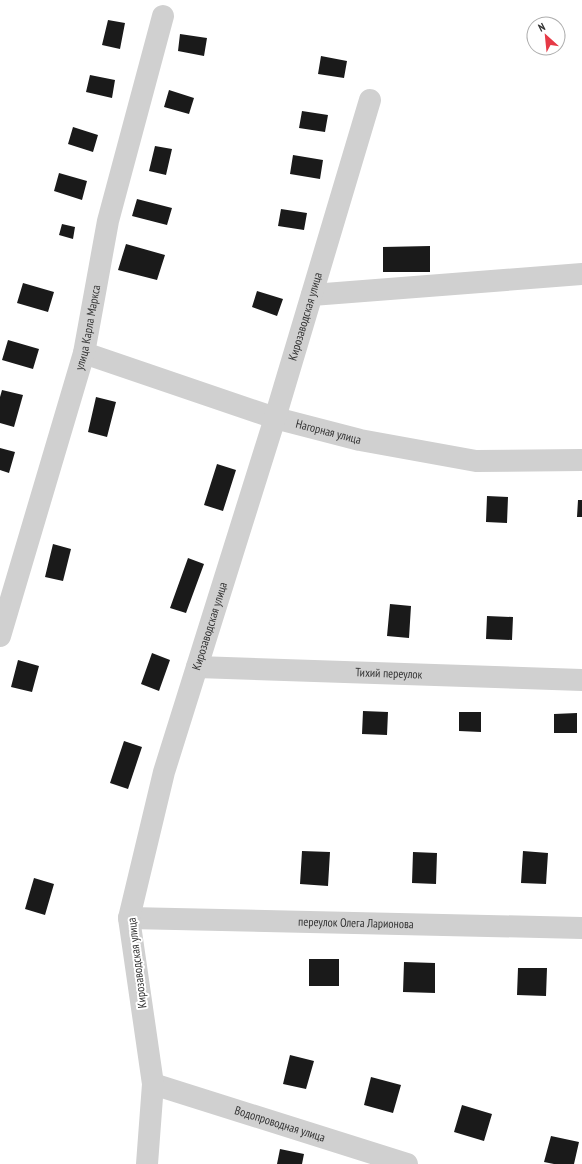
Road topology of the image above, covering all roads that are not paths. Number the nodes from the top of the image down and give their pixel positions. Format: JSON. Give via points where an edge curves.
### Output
{"nodes":[{"id":1,"x":163,"y":16,"type":"dead end"},
{"id":2,"x":370,"y":100,"type":"dead end"},
{"id":3,"x":582,"y":274,"type":"edge"},
{"id":4,"x":312,"y":295,"type":"junction"},
{"id":5,"x":84,"y":353,"type":"junction"},
{"id":6,"x":275,"y":418,"type":"junction"},
{"id":7,"x":582,"y":460,"type":"edge"},
{"id":8,"x":0,"y":636,"type":"edge"},
{"id":9,"x":197,"y":667,"type":"junction"},
{"id":10,"x":582,"y":680,"type":"edge"},
{"id":11,"x":129,"y":918,"type":"junction"},
{"id":12,"x":582,"y":928,"type":"edge"},
{"id":13,"x":153,"y":1084,"type":"junction"},
{"id":14,"x":147,"y":1164,"type":"edge"},
{"id":15,"x":407,"y":1164,"type":"edge"}],
"edges":[{"from":1,"to":5,"type":"street","name":"улица Карла Маркса","via":[[108,221]]},
{"from":2,"to":4,"type":"street","name":"Кирозаводская улица"},
{"from":3,"to":4,"type":"street"},
{"from":4,"to":6,"type":"street","name":"Кирозаводская улица"},
{"from":5,"to":6,"type":"street","name":"Нагорная улица"},
{"from":5,"to":8,"type":"street","name":"улица Карла Маркса"},
{"from":6,"to":7,"type":"street","name":"Нагорная улица","via":[[360,440],[476,461]]},
{"from":6,"to":9,"type":"street","name":"Кирозаводская улица"},
{"from":9,"to":10,"type":"street","name":"Тихий переулок"},
{"from":9,"to":11,"type":"street","name":"Кирозаводская улица","via":[[164,772]]},
{"from":11,"to":12,"type":"street","name":"переулок Олега Ларионова"},
{"from":11,"to":13,"type":"street","name":"Кирозаводская улица"},
{"from":13,"to":14,"type":"street","name":"Кирозаводская улица"},
{"from":13,"to":15,"type":"street","name":"Водопроводная улица"}]}
